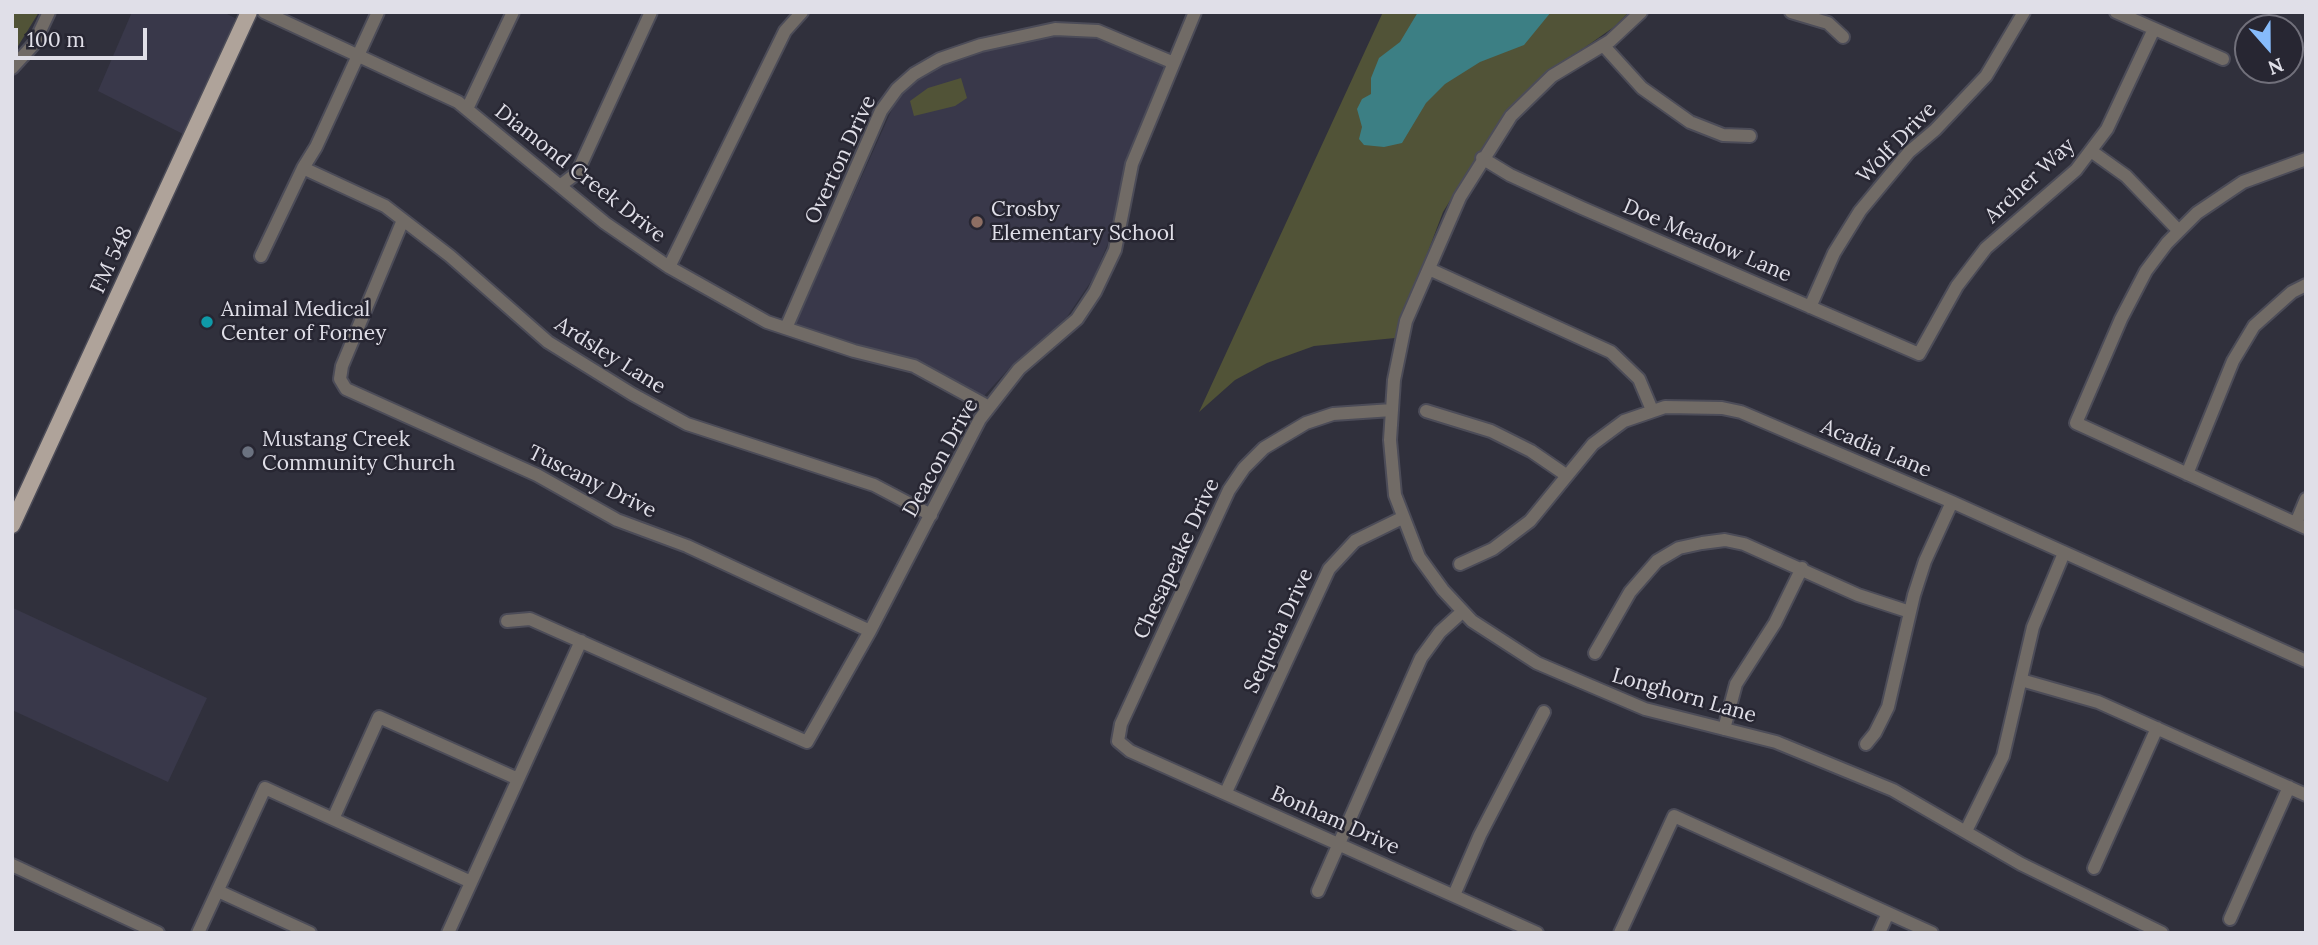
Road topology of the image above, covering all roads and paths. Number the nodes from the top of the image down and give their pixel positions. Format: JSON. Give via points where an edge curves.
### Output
{"nodes":[{"id":1,"x":49,"y":12,"type":"edge"},
{"id":2,"x":249,"y":12,"type":"edge"},
{"id":3,"x":264,"y":12,"type":"edge"},
{"id":4,"x":378,"y":12,"type":"edge"},
{"id":5,"x":513,"y":12,"type":"edge"},
{"id":6,"x":651,"y":12,"type":"edge"},
{"id":7,"x":802,"y":12,"type":"edge"},
{"id":8,"x":1195,"y":12,"type":"edge"},
{"id":9,"x":1641,"y":12,"type":"edge"},
{"id":10,"x":1791,"y":12,"type":"edge"},
{"id":11,"x":2024,"y":12,"type":"edge"},
{"id":12,"x":2116,"y":12,"type":"edge"},
{"id":13,"x":2154,"y":29,"type":"junction"},
{"id":14,"x":1843,"y":37,"type":"dead end"},
{"id":15,"x":1603,"y":45,"type":"junction"},
{"id":16,"x":358,"y":56,"type":"junction"},
{"id":17,"x":2223,"y":59,"type":"dead end"},
{"id":18,"x":1174,"y":63,"type":"junction"},
{"id":19,"x":12,"y":68,"type":"edge"},
{"id":20,"x":467,"y":109,"type":"junction"},
{"id":21,"x":1750,"y":136,"type":"dead end"},
{"id":22,"x":2091,"y":151,"type":"junction"},
{"id":23,"x":1482,"y":158,"type":"junction"},
{"id":24,"x":2306,"y":159,"type":"edge"},
{"id":25,"x":303,"y":168,"type":"junction"},
{"id":26,"x":561,"y":185,"type":"junction"},
{"id":27,"x":403,"y":220,"type":"junction"},
{"id":28,"x":2179,"y":231,"type":"junction"},
{"id":29,"x":261,"y":256,"type":"dead end"},
{"id":30,"x":668,"y":268,"type":"junction"},
{"id":31,"x":1429,"y":269,"type":"junction"},
{"id":32,"x":2306,"y":285,"type":"edge"},
{"id":33,"x":1810,"y":307,"type":"junction"},
{"id":34,"x":786,"y":328,"type":"junction"},
{"id":35,"x":1919,"y":354,"type":"joint"},
{"id":36,"x":989,"y":407,"type":"junction"},
{"id":37,"x":1392,"y":410,"type":"junction"},
{"id":38,"x":1653,"y":410,"type":"junction"},
{"id":39,"x":1426,"y":411,"type":"dead end"},
{"id":40,"x":2187,"y":474,"type":"junction"},
{"id":41,"x":1566,"y":475,"type":"junction"},
{"id":42,"x":2306,"y":499,"type":"edge"},
{"id":43,"x":1952,"y":502,"type":"junction"},
{"id":44,"x":931,"y":515,"type":"junction"},
{"id":45,"x":1402,"y":518,"type":"junction"},
{"id":46,"x":12,"y":525,"type":"edge"},
{"id":47,"x":2301,"y":526,"type":"edge"},
{"id":48,"x":2064,"y":553,"type":"junction"},
{"id":49,"x":1460,"y":564,"type":"dead end"},
{"id":50,"x":1802,"y":568,"type":"junction"},
{"id":51,"x":1462,"y":612,"type":"junction"},
{"id":52,"x":1910,"y":612,"type":"junction"},
{"id":53,"x":507,"y":621,"type":"dead end"},
{"id":54,"x":870,"y":631,"type":"junction"},
{"id":55,"x":581,"y":641,"type":"junction"},
{"id":56,"x":1595,"y":653,"type":"dead end"},
{"id":57,"x":2306,"y":661,"type":"edge"},
{"id":58,"x":2021,"y":680,"type":"junction"},
{"id":59,"x":1544,"y":712,"type":"dead end"},
{"id":60,"x":2157,"y":728,"type":"junction"},
{"id":61,"x":1724,"y":729,"type":"junction"},
{"id":62,"x":1118,"y":741,"type":"joint"},
{"id":63,"x":1866,"y":744,"type":"dead end"},
{"id":64,"x":518,"y":779,"type":"junction"},
{"id":65,"x":2289,"y":787,"type":"junction"},
{"id":66,"x":1226,"y":792,"type":"junction"},
{"id":67,"x":2306,"y":795,"type":"edge"},
{"id":68,"x":333,"y":819,"type":"junction"},
{"id":69,"x":1966,"y":831,"type":"junction"},
{"id":70,"x":1338,"y":844,"type":"junction"},
{"id":71,"x":12,"y":865,"type":"edge"},
{"id":72,"x":2094,"y":868,"type":"dead end"},
{"id":73,"x":471,"y":882,"type":"junction"},
{"id":74,"x":218,"y":891,"type":"junction"},
{"id":75,"x":1318,"y":891,"type":"dead end"},
{"id":76,"x":1454,"y":895,"type":"junction"},
{"id":77,"x":1888,"y":913,"type":"junction"},
{"id":78,"x":2230,"y":919,"type":"dead end"},
{"id":79,"x":2156,"y":932,"type":"edge"},
{"id":80,"x":158,"y":933,"type":"edge"},
{"id":81,"x":198,"y":933,"type":"edge"},
{"id":82,"x":310,"y":933,"type":"edge"},
{"id":83,"x":448,"y":933,"type":"edge"},
{"id":84,"x":1537,"y":933,"type":"edge"},
{"id":85,"x":1620,"y":933,"type":"edge"},
{"id":86,"x":1879,"y":933,"type":"edge"},
{"id":87,"x":1932,"y":933,"type":"edge"}],
"edges":[{"from":1,"to":19,"type":"street","via":[[34,44]]},
{"from":2,"to":46,"type":"main road","name":"FM 548","number":"FM 548"},
{"from":3,"to":16,"type":"street","name":"Diamond Creek Drive"},
{"from":4,"to":16,"type":"street"},
{"from":5,"to":20,"type":"street"},
{"from":6,"to":26,"type":"street","via":[[577,173]]},
{"from":7,"to":30,"type":"street","via":[[785,31]]},
{"from":8,"to":18,"type":"street","name":"Deacon Drive"},
{"from":9,"to":15,"type":"street","name":"Longhorn Lane"},
{"from":10,"to":14,"type":"street","via":[[1828,23]]},
{"from":11,"to":33,"type":"street","name":"Wolf Drive","via":[[1986,76],[1909,152],[1860,211],[1833,253]]},
{"from":12,"to":13,"type":"street"},
{"from":13,"to":17,"type":"street"},
{"from":13,"to":22,"type":"street","name":"Archer Way","via":[[2107,129]]},
{"from":15,"to":21,"type":"street","via":[[1642,88],[1690,122],[1724,135]]},
{"from":15,"to":23,"type":"street","name":"Longhorn Lane","via":[[1552,76],[1511,116]]},
{"from":16,"to":20,"type":"street","name":"Diamond Creek Drive"},
{"from":16,"to":25,"type":"street"},
{"from":18,"to":34,"type":"street","name":"Overton Drive","via":[[1098,31],[1055,29],[981,45],[914,74],[881,111]]},
{"from":18,"to":36,"type":"street","name":"Deacon Drive","via":[[1132,164],[1115,250],[1095,292],[1077,319],[1019,369]]},
{"from":20,"to":26,"type":"street","name":"Diamond Creek Drive"},
{"from":22,"to":28,"type":"street","via":[[2126,176]]},
{"from":22,"to":35,"type":"street","name":"Archer Way","via":[[2076,170],[1986,248],[1957,286]]},
{"from":23,"to":31,"type":"street","name":"Longhorn Lane"},
{"from":23,"to":33,"type":"street","name":"Doe Meadow Lane","via":[[1543,190]]},
{"from":24,"to":28,"type":"street","via":[[2243,182]]},
{"from":25,"to":27,"type":"street","name":"Ardsley Lane","via":[[385,206]]},
{"from":25,"to":29,"type":"street"},
{"from":26,"to":30,"type":"street","name":"Diamond Creek Drive"},
{"from":27,"to":44,"type":"street","name":"Ardsley Lane","via":[[548,342],[632,394],[687,424],[874,485]]},
{"from":27,"to":54,"type":"street","name":"Tuscany Drive","via":[[342,366],[340,379],[346,388],[537,475],[617,520],[687,546]]},
{"from":28,"to":40,"type":"street","via":[[2146,271],[2076,423]]},
{"from":30,"to":34,"type":"street","name":"Diamond Creek Drive"},
{"from":31,"to":37,"type":"street","name":"Longhorn Lane","via":[[1406,321]]},
{"from":31,"to":38,"type":"street","via":[[1611,352],[1639,379]]},
{"from":32,"to":40,"type":"street","via":[[2291,292],[2254,326],[2233,361]]},
{"from":33,"to":35,"type":"street","name":"Doe Meadow Lane"},
{"from":34,"to":36,"type":"street","name":"Diamond Creek Drive","via":[[914,366]]},
{"from":36,"to":44,"type":"street","name":"Deacon Drive"},
{"from":37,"to":45,"type":"street","name":"Longhorn Lane","via":[[1392,475]]},
{"from":37,"to":62,"type":"street","name":"Chesapeake Drive","via":[[1333,414],[1307,423],[1264,448],[1244,468],[1229,490],[1121,724]]},
{"from":38,"to":41,"type":"street","name":"Acadia Lane","via":[[1608,431]]},
{"from":38,"to":43,"type":"street","name":"Acadia Lane","via":[[1703,406],[1741,412]]},
{"from":39,"to":41,"type":"street","via":[[1491,430]]},
{"from":40,"to":47,"type":"street"},
{"from":41,"to":49,"type":"street","name":"Acadia Lane","via":[[1530,521],[1493,549]]},
{"from":42,"to":47,"type":"street"},
{"from":43,"to":48,"type":"street","name":"Acadia Lane"},
{"from":43,"to":52,"type":"street","via":[[1925,562]]},
{"from":44,"to":54,"type":"street","name":"Deacon Drive"},
{"from":45,"to":51,"type":"street","name":"Longhorn Lane","via":[[1427,570]]},
{"from":45,"to":66,"type":"street","name":"Sequoia Drive","via":[[1355,541],[1329,569]]},
{"from":48,"to":57,"type":"street","name":"Acadia Lane"},
{"from":48,"to":58,"type":"street","via":[[2033,627]]},
{"from":50,"to":52,"type":"street","via":[[1858,595]]},
{"from":50,"to":56,"type":"street","via":[[1726,540],[1679,548],[1657,561],[1643,577]]},
{"from":50,"to":61,"type":"street","via":[[1776,623],[1736,684]]},
{"from":51,"to":61,"type":"street","name":"Longhorn Lane","via":[[1503,644],[1576,682],[1646,709]]},
{"from":51,"to":70,"type":"street","via":[[1422,658]]},
{"from":52,"to":63,"type":"street","via":[[1888,707]]},
{"from":53,"to":55,"type":"street","via":[[530,619]]},
{"from":54,"to":55,"type":"street","name":"Deacon Drive","via":[[807,742]]},
{"from":55,"to":64,"type":"street"},
{"from":58,"to":60,"type":"street","via":[[2086,698]]},
{"from":58,"to":69,"type":"street","via":[[2003,756]]},
{"from":59,"to":76,"type":"street"},
{"from":60,"to":65,"type":"street"},
{"from":60,"to":72,"type":"street"},
{"from":61,"to":69,"type":"street","name":"Longhorn Lane","via":[[1776,742],[1893,790]]},
{"from":62,"to":66,"type":"street","name":"Bonham Drive","via":[[1130,751]]},
{"from":64,"to":68,"type":"street","via":[[379,717]]},
{"from":64,"to":73,"type":"street"},
{"from":65,"to":67,"type":"street"},
{"from":65,"to":78,"type":"street"},
{"from":66,"to":70,"type":"street","name":"Bonham Drive"},
{"from":68,"to":73,"type":"street"},
{"from":68,"to":74,"type":"street","via":[[265,788]]},
{"from":69,"to":79,"type":"street","name":"Longhorn Lane","via":[[2077,895]]},
{"from":70,"to":75,"type":"street"},
{"from":70,"to":76,"type":"street","name":"Bonham Drive"},
{"from":71,"to":80,"type":"street"},
{"from":73,"to":83,"type":"street"},
{"from":74,"to":81,"type":"street"},
{"from":74,"to":82,"type":"street"},
{"from":76,"to":84,"type":"street","name":"Bonham Drive"},
{"from":77,"to":85,"type":"street","via":[[1674,816]]},
{"from":77,"to":86,"type":"street"},
{"from":77,"to":87,"type":"street"}]}
